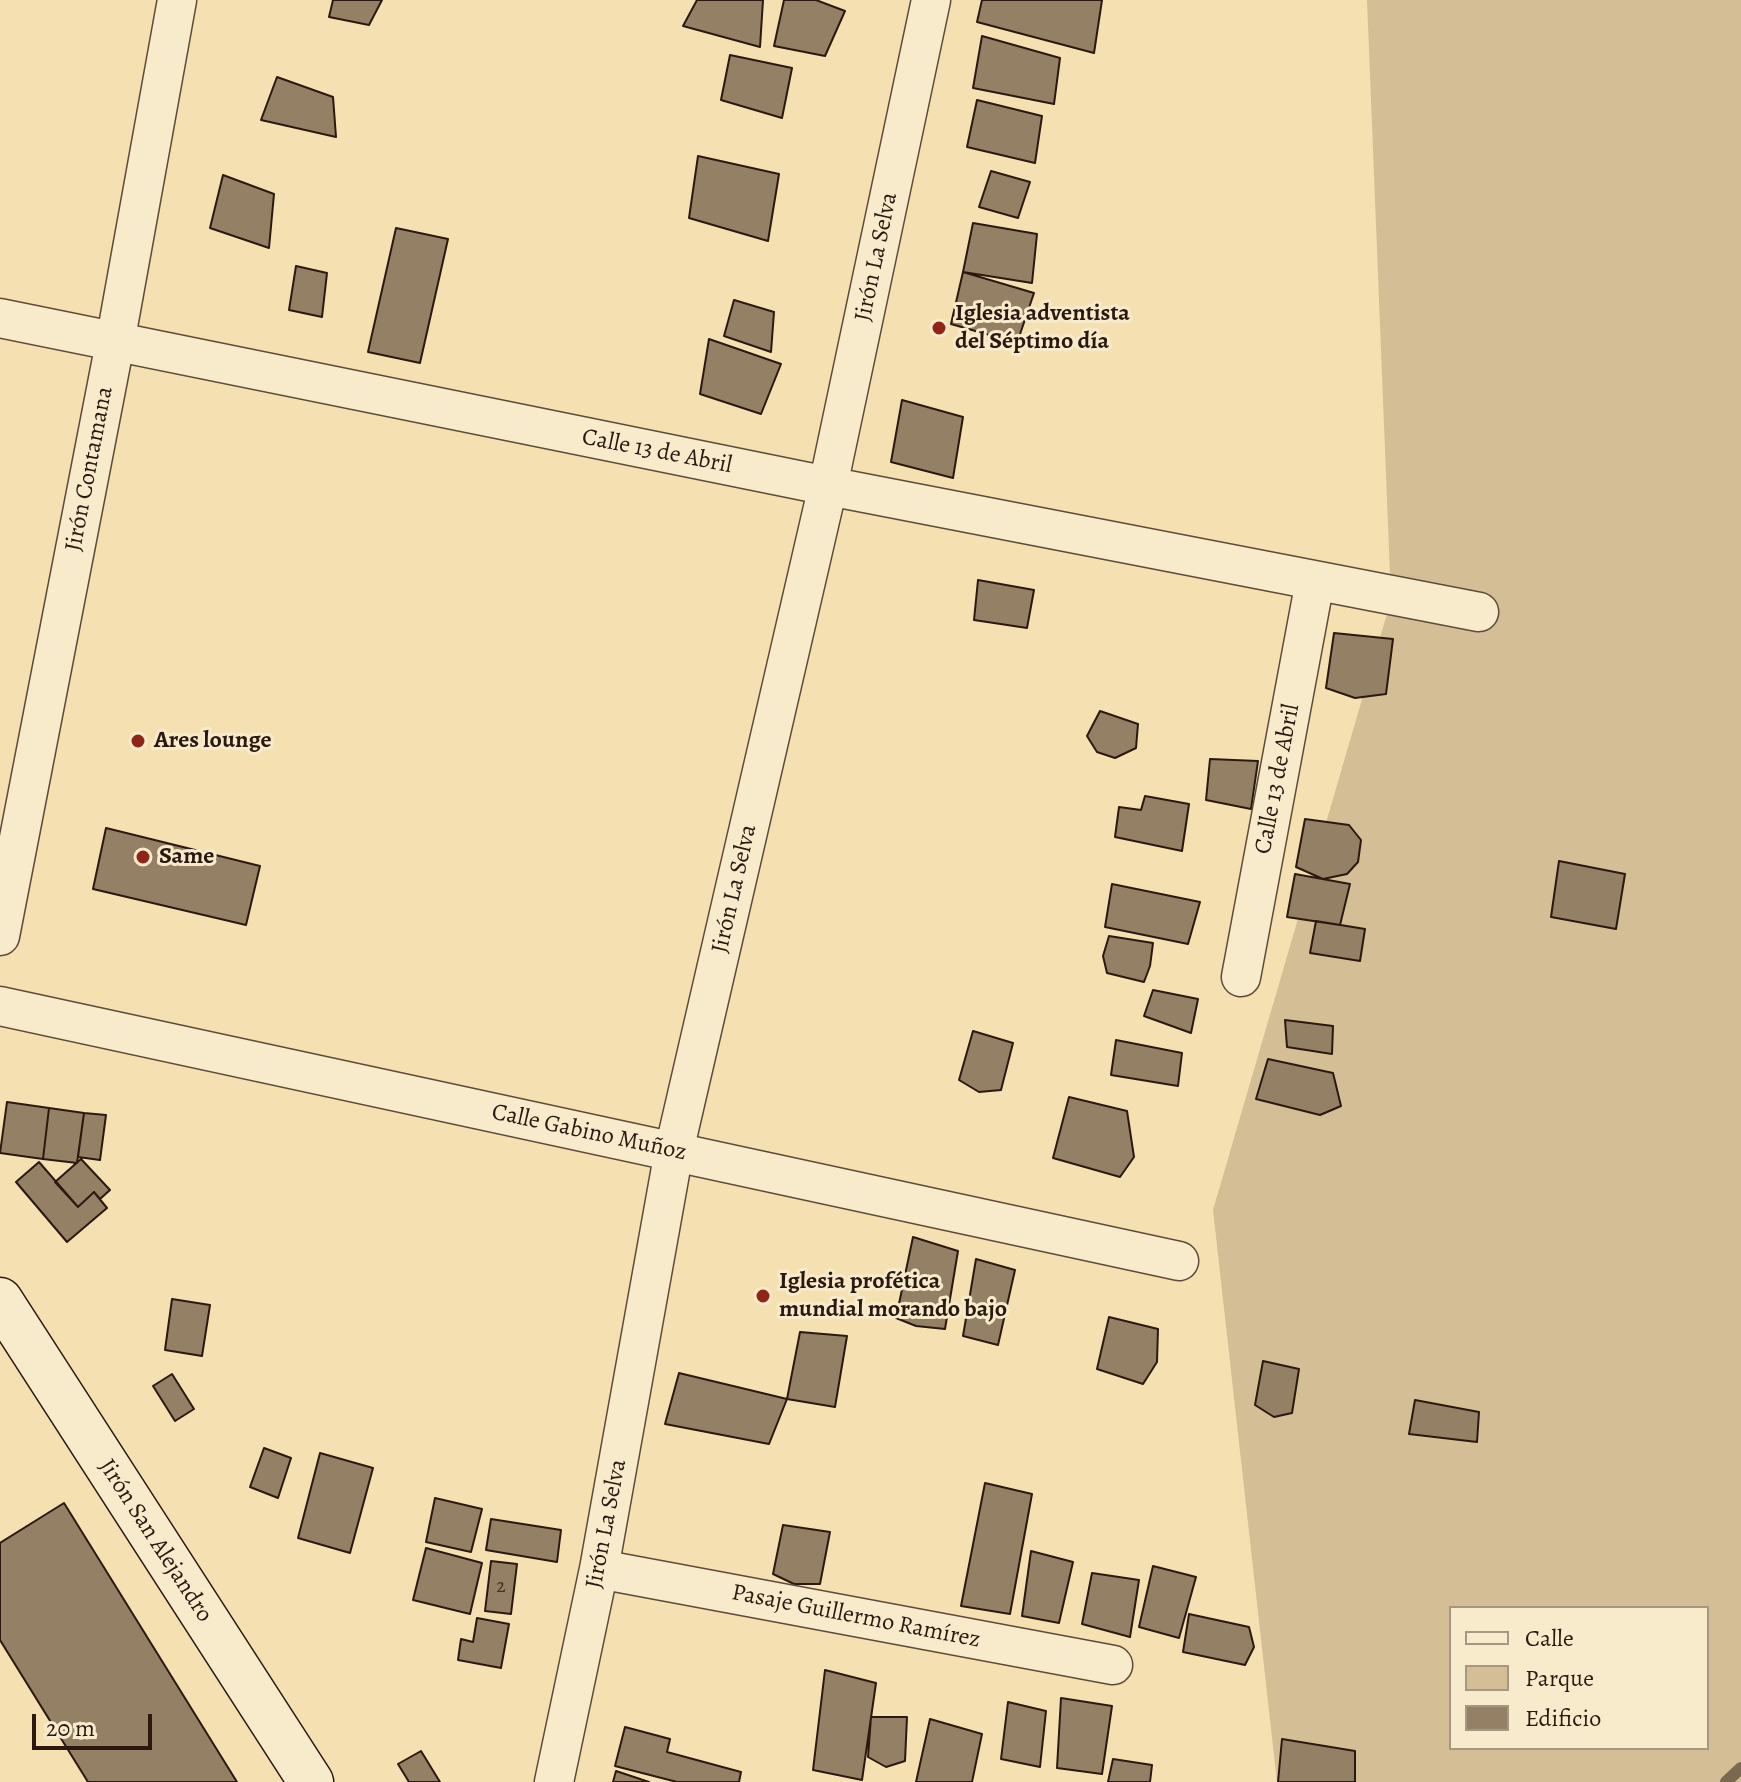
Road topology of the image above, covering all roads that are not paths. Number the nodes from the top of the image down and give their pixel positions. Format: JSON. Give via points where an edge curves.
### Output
{"nodes":[{"id":1,"x":177,"y":0,"type":"edge"},
{"id":2,"x":931,"y":0,"type":"edge"},
{"id":3,"x":0,"y":318,"type":"edge"},
{"id":4,"x":115,"y":343,"type":"junction"},
{"id":5,"x":828,"y":486,"type":"junction"},
{"id":6,"x":1315,"y":581,"type":"junction"},
{"id":7,"x":1479,"y":612,"type":"dead end"},
{"id":8,"x":0,"y":936,"type":"edge"},
{"id":9,"x":1241,"y":977,"type":"dead end"},
{"id":10,"x":0,"y":1006,"type":"edge"},
{"id":11,"x":674,"y":1151,"type":"junction"},
{"id":12,"x":1179,"y":1261,"type":"dead end"},
{"id":13,"x":0,"y":1300,"type":"edge"},
{"id":14,"x":599,"y":1569,"type":"junction"},
{"id":15,"x":1113,"y":1665,"type":"dead end"},
{"id":16,"x":311,"y":1782,"type":"edge"},
{"id":17,"x":554,"y":1782,"type":"edge"}],
"edges":[{"from":1,"to":4,"type":"street","name":"Jirón Contamana"},
{"from":2,"to":5,"type":"street","name":"Jirón La Selva"},
{"from":3,"to":4,"type":"street","name":"Calle 13 de Abril"},
{"from":4,"to":5,"type":"street","name":"Calle 13 de Abril"},
{"from":4,"to":8,"type":"street","name":"Jirón Contamana"},
{"from":5,"to":6,"type":"street","name":"Calle 13 de Abril"},
{"from":5,"to":11,"type":"street","name":"Jirón La Selva"},
{"from":6,"to":7,"type":"street","name":"Calle 13 de Abril"},
{"from":6,"to":9,"type":"street","name":"Calle 13 de Abril"},
{"from":10,"to":11,"type":"street","name":"Calle Gabino Muñoz"},
{"from":11,"to":12,"type":"street","name":"Calle Gabino Muñoz"},
{"from":11,"to":14,"type":"street","name":"Jirón La Selva"},
{"from":13,"to":16,"type":"street","name":"Jirón San Alejandro"},
{"from":14,"to":15,"type":"street","name":"Pasaje Guillermo Ramírez"},
{"from":14,"to":17,"type":"street","name":"Jirón La Selva"}]}
